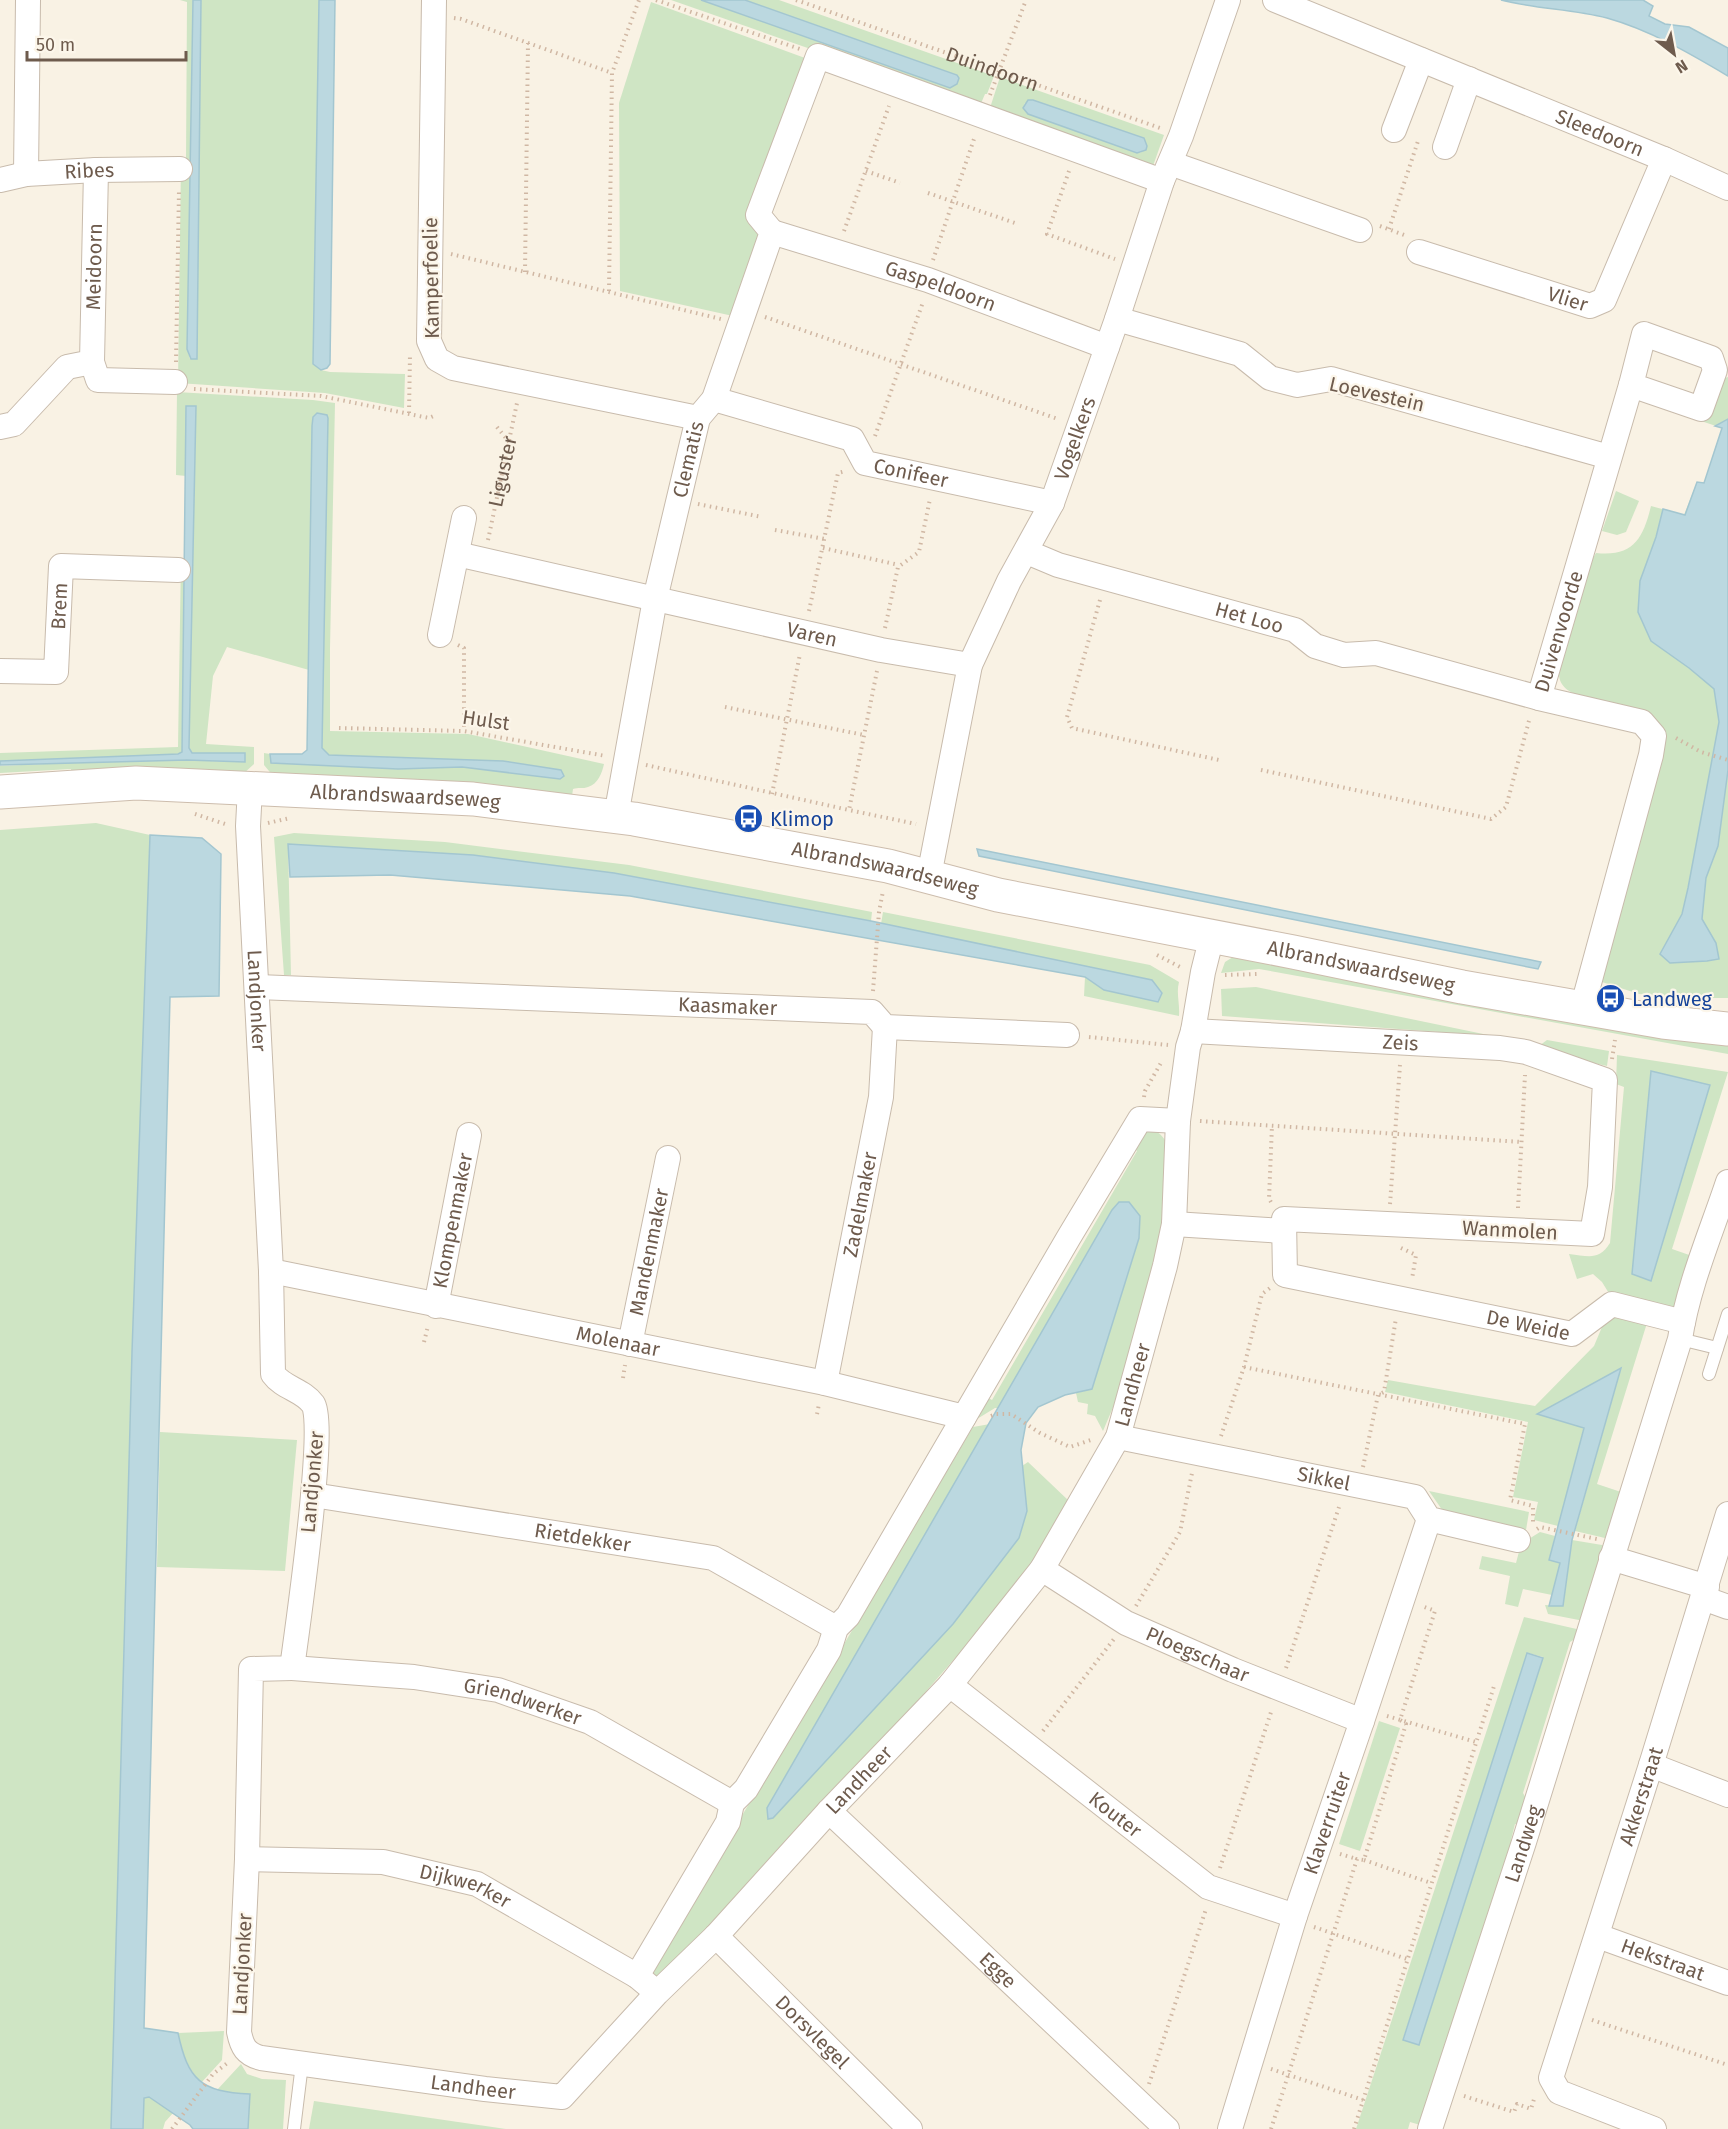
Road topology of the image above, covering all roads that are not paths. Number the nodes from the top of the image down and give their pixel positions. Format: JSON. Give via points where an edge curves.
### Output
{"nodes":[{"id":1,"x":28,"y":0,"type":"edge"},
{"id":2,"x":1228,"y":0,"type":"edge"},
{"id":3,"x":1275,"y":0,"type":"edge"},
{"id":4,"x":434,"y":9,"type":"edge"},
{"id":5,"x":1421,"y":60,"type":"junction"},
{"id":6,"x":1469,"y":79,"type":"junction"},
{"id":7,"x":1394,"y":130,"type":"road end"},
{"id":8,"x":1445,"y":147,"type":"road end"},
{"id":9,"x":1664,"y":159,"type":"junction"},
{"id":10,"x":180,"y":169,"type":"road end"},
{"id":11,"x":96,"y":170,"type":"junction"},
{"id":12,"x":1166,"y":172,"type":"junction"},
{"id":13,"x":26,"y":174,"type":"junction"},
{"id":14,"x":0,"y":180,"type":"edge"},
{"id":15,"x":1728,"y":188,"type":"edge"},
{"id":16,"x":1360,"y":230,"type":"road end"},
{"id":17,"x":772,"y":232,"type":"junction"},
{"id":18,"x":1419,"y":252,"type":"road end"},
{"id":19,"x":1117,"y":319,"type":"junction"},
{"id":20,"x":1107,"y":347,"type":"junction"},
{"id":21,"x":92,"y":362,"type":"junction"},
{"id":22,"x":175,"y":382,"type":"road end"},
{"id":23,"x":1631,"y":385,"type":"dead end"},
{"id":24,"x":714,"y":399,"type":"junction"},
{"id":25,"x":698,"y":418,"type":"junction"},
{"id":26,"x":0,"y":427,"type":"edge"},
{"id":27,"x":1609,"y":457,"type":"junction"},
{"id":28,"x":1052,"y":503,"type":"junction"},
{"id":29,"x":464,"y":518,"type":"dead end"},
{"id":30,"x":1026,"y":552,"type":"junction"},
{"id":31,"x":457,"y":554,"type":"junction"},
{"id":32,"x":178,"y":570,"type":"dead end"},
{"id":33,"x":655,"y":599,"type":"junction"},
{"id":34,"x":440,"y":635,"type":"road end"},
{"id":35,"x":970,"y":664,"type":"junction"},
{"id":36,"x":0,"y":671,"type":"edge"},
{"id":37,"x":1539,"y":698,"type":"junction"},
{"id":38,"x":250,"y":788,"type":"junction"},
{"id":39,"x":0,"y":792,"type":"edge"},
{"id":40,"x":616,"y":816,"type":"junction"},
{"id":41,"x":929,"y":876,"type":"junction"},
{"id":42,"x":1212,"y":936,"type":"junction"},
{"id":43,"x":258,"y":987,"type":"junction"},
{"id":44,"x":1582,"y":1009,"type":"junction"},
{"id":45,"x":878,"y":1020,"type":"junction"},
{"id":46,"x":1728,"y":1029,"type":"edge"},
{"id":47,"x":1193,"y":1031,"type":"junction"},
{"id":48,"x":1067,"y":1035,"type":"road end"},
{"id":49,"x":1605,"y":1080,"type":"joint"},
{"id":50,"x":1178,"y":1121,"type":"junction"},
{"id":51,"x":469,"y":1135,"type":"dead end"},
{"id":52,"x":668,"y":1158,"type":"dead end"},
{"id":53,"x":1728,"y":1182,"type":"edge"},
{"id":54,"x":1174,"y":1224,"type":"junction"},
{"id":55,"x":1284,"y":1225,"type":"junction"},
{"id":56,"x":271,"y":1271,"type":"junction"},
{"id":57,"x":436,"y":1306,"type":"junction"},
{"id":58,"x":1728,"y":1314,"type":"edge"},
{"id":59,"x":1682,"y":1330,"type":"junction"},
{"id":60,"x":630,"y":1344,"type":"junction"},
{"id":61,"x":1717,"y":1348,"type":"junction"},
{"id":62,"x":1709,"y":1374,"type":"dead end"},
{"id":63,"x":825,"y":1383,"type":"junction"},
{"id":64,"x":975,"y":1418,"type":"junction"},
{"id":65,"x":1118,"y":1437,"type":"junction"},
{"id":66,"x":313,"y":1495,"type":"junction"},
{"id":67,"x":1728,"y":1514,"type":"edge"},
{"id":68,"x":1429,"y":1519,"type":"junction"},
{"id":69,"x":1525,"y":1535,"type":"road end"},
{"id":70,"x":1611,"y":1558,"type":"junction"},
{"id":71,"x":1042,"y":1569,"type":"junction"},
{"id":72,"x":1705,"y":1593,"type":"junction"},
{"id":73,"x":1728,"y":1607,"type":"edge"},
{"id":74,"x":836,"y":1628,"type":"junction"},
{"id":75,"x":292,"y":1668,"type":"junction"},
{"id":76,"x":950,"y":1685,"type":"junction"},
{"id":77,"x":1362,"y":1721,"type":"junction"},
{"id":78,"x":1651,"y":1765,"type":"junction"},
{"id":79,"x":1728,"y":1795,"type":"edge"},
{"id":80,"x":732,"y":1803,"type":"junction"},
{"id":81,"x":830,"y":1811,"type":"junction"},
{"id":82,"x":247,"y":1858,"type":"junction"},
{"id":83,"x":1295,"y":1916,"type":"junction"},
{"id":84,"x":716,"y":1936,"type":"junction"},
{"id":85,"x":1598,"y":1936,"type":"junction"},
{"id":86,"x":637,"y":1976,"type":"junction"},
{"id":87,"x":1728,"y":1983,"type":"edge"},
{"id":88,"x":657,"y":1993,"type":"junction"},
{"id":89,"x":245,"y":2050,"type":"joint"},
{"id":90,"x":302,"y":2064,"type":"junction"},
{"id":91,"x":294,"y":2129,"type":"edge"},
{"id":92,"x":910,"y":2129,"type":"edge"},
{"id":93,"x":1167,"y":2129,"type":"edge"},
{"id":94,"x":1230,"y":2129,"type":"edge"},
{"id":95,"x":1430,"y":2129,"type":"edge"},
{"id":96,"x":1654,"y":2129,"type":"edge"}],
"edges":[{"from":1,"to":13,"type":"street"},
{"from":2,"to":12,"type":"street","name":"Vogelkers"},
{"from":3,"to":5,"type":"street","name":"Sleedoorn"},
{"from":4,"to":25,"type":"street","name":"Kamperfoelie","via":[[429,341],[437,359],[453,368]]},
{"from":5,"to":6,"type":"street","name":"Sleedoorn"},
{"from":5,"to":7,"type":"street"},
{"from":6,"to":8,"type":"street"},
{"from":6,"to":9,"type":"street","name":"Sleedoorn"},
{"from":9,"to":15,"type":"street","name":"Sleedoorn"},
{"from":9,"to":18,"type":"street","name":"Vlier","via":[[1604,300],[1590,306]]},
{"from":10,"to":11,"type":"street","name":"Ribes"},
{"from":11,"to":13,"type":"street","name":"Ribes"},
{"from":11,"to":21,"type":"street","name":"Meidoorn"},
{"from":12,"to":16,"type":"street"},
{"from":12,"to":17,"type":"street","via":[[1077,151],[818,56],[758,215]]},
{"from":12,"to":19,"type":"street","name":"Vogelkers"},
{"from":13,"to":14,"type":"street","name":"Ribes"},
{"from":17,"to":20,"type":"street","name":"Gaspeldoorn","via":[[928,280]]},
{"from":17,"to":24,"type":"street","name":"Clematis"},
{"from":19,"to":20,"type":"street","name":"Vogelkers"},
{"from":19,"to":27,"type":"street","name":"Loevestein","via":[[1240,354],[1269,378],[1297,385],[1331,379]]},
{"from":20,"to":28,"type":"street","name":"Vogelkers"},
{"from":21,"to":22,"type":"street","via":[[98,380]]},
{"from":21,"to":26,"type":"street","via":[[67,367],[14,424]]},
{"from":23,"to":27,"type":"street","name":"Duivenvoorde"},
{"from":24,"to":25,"type":"street","name":"Clematis"},
{"from":24,"to":28,"type":"street","name":"Conifeer","via":[[852,439],[865,463]]},
{"from":25,"to":33,"type":"street","name":"Clematis"},
{"from":27,"to":37,"type":"street","name":"Duivenvoorde"},
{"from":28,"to":30,"type":"street","name":"Vogelkers"},
{"from":29,"to":31,"type":"street","name":"Liguster"},
{"from":30,"to":35,"type":"street","name":"Vogelkers"},
{"from":30,"to":37,"type":"street","name":"Het Loo","via":[[1058,565],[1295,630],[1315,646],[1344,655],[1376,653]]},
{"from":31,"to":33,"type":"street"},
{"from":31,"to":34,"type":"street","name":"Liguster"},
{"from":32,"to":36,"type":"street","name":"Brem","via":[[61,566],[56,672]]},
{"from":33,"to":35,"type":"street","name":"Varen","via":[[881,650]]},
{"from":33,"to":40,"type":"street","name":"Clematis"},
{"from":35,"to":41,"type":"street","name":"Vogelkers"},
{"from":37,"to":44,"type":"street","name":"Duivenvoorde","via":[[1642,722],[1654,736]]},
{"from":38,"to":39,"type":"street","name":"Albrandswaardseweg","via":[[136,783]]},
{"from":38,"to":40,"type":"street","name":"Albrandswaardseweg","via":[[473,799]]},
{"from":38,"to":43,"type":"street","name":"Landjonker","via":[[248,826]]},
{"from":40,"to":41,"type":"street","name":"Albrandswaardseweg"},
{"from":41,"to":42,"type":"street","name":"Albrandswaardseweg","via":[[998,895]]},
{"from":42,"to":44,"type":"street","name":"Albrandswaardseweg"},
{"from":42,"to":47,"type":"street","name":"Landheer"},
{"from":43,"to":45,"type":"street","name":"Kaasmaker"},
{"from":43,"to":56,"type":"street","name":"Landjonker"},
{"from":44,"to":46,"type":"street","name":"Albrandswaardseweg"},
{"from":45,"to":48,"type":"street","name":"Kaasmaker"},
{"from":45,"to":63,"type":"street","name":"Zadelmaker","via":[[881,1097]]},
{"from":47,"to":49,"type":"street","name":"Zeis","via":[[1500,1048],[1527,1052]]},
{"from":47,"to":50,"type":"street","name":"Landheer"},
{"from":49,"to":55,"type":"street","name":"Wanmolen","via":[[1600,1187],[1592,1234],[1389,1224]]},
{"from":50,"to":54,"type":"street","name":"Landheer"},
{"from":50,"to":64,"type":"street","via":[[1140,1119]]},
{"from":51,"to":57,"type":"street","name":"Klompenmaker"},
{"from":52,"to":60,"type":"street","name":"Mandenmaker"},
{"from":53,"to":59,"type":"street","name":"Landweg"},
{"from":54,"to":55,"type":"street","name":"Wanmolen"},
{"from":54,"to":65,"type":"street","name":"Landheer"},
{"from":55,"to":59,"type":"street","name":"De Weide","via":[[1285,1275],[1572,1334],[1612,1304]]},
{"from":56,"to":57,"type":"street","name":"Molenaar"},
{"from":56,"to":66,"type":"street","name":"Landjonker","via":[[273,1374],[314,1404],[318,1421]]},
{"from":57,"to":60,"type":"street","name":"Molenaar"},
{"from":58,"to":61,"type":"lane"},
{"from":59,"to":61,"type":"lane"},
{"from":59,"to":70,"type":"street","name":"Landweg"},
{"from":60,"to":63,"type":"street","name":"Molenaar"},
{"from":61,"to":62,"type":"lane"},
{"from":63,"to":64,"type":"street","name":"Molenaar"},
{"from":64,"to":74,"type":"street","via":[[848,1616]]},
{"from":65,"to":68,"type":"street","name":"Sikkel","via":[[1415,1497]]},
{"from":65,"to":71,"type":"street","name":"Landheer"},
{"from":66,"to":74,"type":"street","name":"Rietdekker","via":[[713,1558]]},
{"from":66,"to":75,"type":"street","name":"Landjonker"},
{"from":67,"to":72,"type":"street","name":"Akkerstraat"},
{"from":68,"to":69,"type":"street"},
{"from":68,"to":77,"type":"street","name":"Klaverruiter"},
{"from":70,"to":72,"type":"street"},
{"from":70,"to":95,"type":"street","name":"Landweg"},
{"from":71,"to":76,"type":"street","name":"Landheer"},
{"from":71,"to":77,"type":"street","name":"Ploegschaar","via":[[1126,1623]]},
{"from":72,"to":73,"type":"street"},
{"from":72,"to":78,"type":"street","name":"Akkerstraat"},
{"from":74,"to":80,"type":"street","via":[[829,1650],[746,1789]]},
{"from":75,"to":80,"type":"street","name":"Griendwerker","via":[[414,1677],[498,1690],[590,1722]]},
{"from":75,"to":82,"type":"street","name":"Landjonker","via":[[251,1670]]},
{"from":76,"to":81,"type":"street","name":"Landheer"},
{"from":76,"to":83,"type":"street","name":"Kouter","via":[[1208,1887]]},
{"from":77,"to":83,"type":"street","name":"Klaverruiter"},
{"from":78,"to":79,"type":"street"},
{"from":78,"to":85,"type":"street","name":"Akkerstraat"},
{"from":80,"to":86,"type":"street","via":[[728,1822]]},
{"from":81,"to":84,"type":"street","name":"Landheer"},
{"from":81,"to":93,"type":"street","name":"Egge"},
{"from":82,"to":86,"type":"street","name":"Dijkwerker","via":[[383,1862],[477,1884]]},
{"from":82,"to":89,"type":"street","name":"Landjonker","via":[[239,2032]]},
{"from":83,"to":94,"type":"street","name":"Klaverruiter"},
{"from":84,"to":88,"type":"street","name":"Landheer"},
{"from":84,"to":92,"type":"street","name":"Dorsvlegel"},
{"from":85,"to":87,"type":"street","name":"Hekstraat"},
{"from":85,"to":96,"type":"street","name":"Akkerstraat","via":[[1551,2078],[1558,2092]]},
{"from":86,"to":88,"type":"street","name":"Dijkwerker"},
{"from":88,"to":90,"type":"street","name":"Landheer","via":[[562,2097]]},
{"from":89,"to":90,"type":"street","name":"Landheer","via":[[261,2058]]},
{"from":90,"to":91,"type":"lane"}]}
